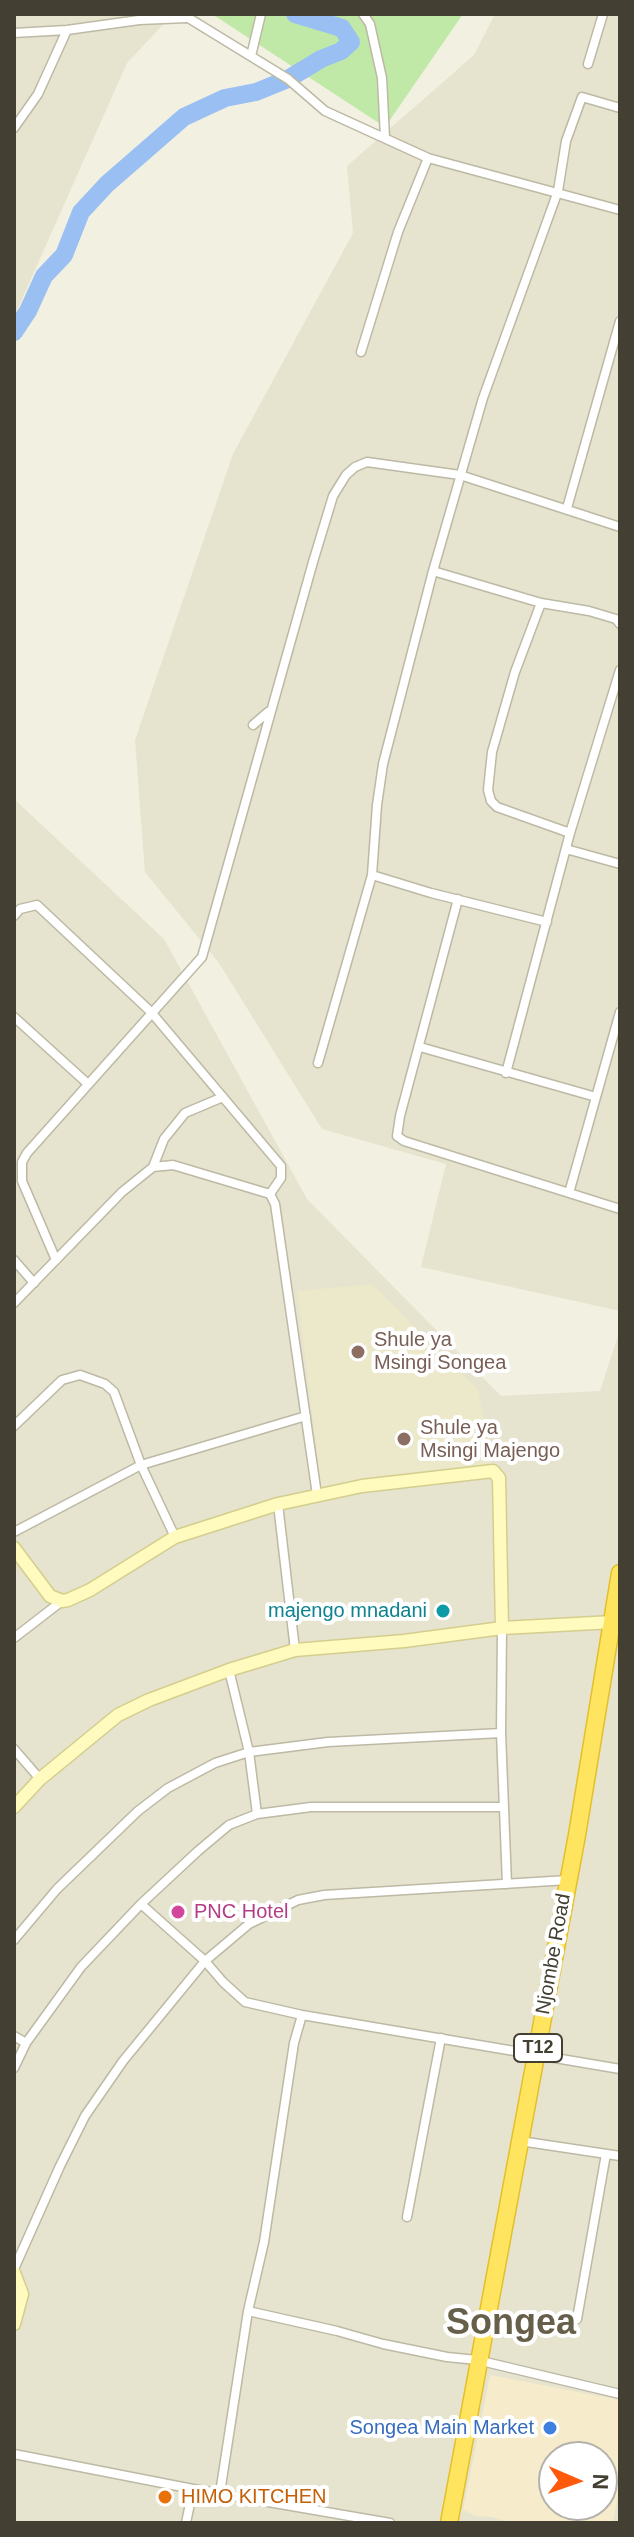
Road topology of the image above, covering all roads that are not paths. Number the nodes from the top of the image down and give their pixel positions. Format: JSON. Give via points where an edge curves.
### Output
{"nodes":[{"id":1,"x":261,"y":14,"type":"edge"},
{"id":2,"x":363,"y":14,"type":"edge"},
{"id":3,"x":603,"y":14,"type":"edge"},
{"id":4,"x":185,"y":16,"type":"edge"},
{"id":5,"x":67,"y":30,"type":"junction"},
{"id":6,"x":14,"y":33,"type":"edge"},
{"id":7,"x":251,"y":56,"type":"junction"},
{"id":8,"x":588,"y":64,"type":"dead end"},
{"id":9,"x":620,"y":108,"type":"edge"},
{"id":10,"x":14,"y":128,"type":"edge"},
{"id":11,"x":385,"y":138,"type":"junction"},
{"id":12,"x":428,"y":158,"type":"junction"},
{"id":13,"x":558,"y":191,"type":"junction"},
{"id":14,"x":620,"y":210,"type":"edge"},
{"id":15,"x":620,"y":321,"type":"edge"},
{"id":16,"x":361,"y":352,"type":"dead end"},
{"id":17,"x":460,"y":475,"type":"junction"},
{"id":18,"x":567,"y":508,"type":"junction"},
{"id":19,"x":620,"y":527,"type":"edge"},
{"id":20,"x":433,"y":571,"type":"junction"},
{"id":21,"x":541,"y":603,"type":"junction"},
{"id":22,"x":620,"y":624,"type":"edge"},
{"id":23,"x":620,"y":670,"type":"edge"},
{"id":24,"x":269,"y":711,"type":"junction"},
{"id":25,"x":253,"y":725,"type":"dead end"},
{"id":26,"x":570,"y":833,"type":"junction"},
{"id":27,"x":566,"y":849,"type":"junction"},
{"id":28,"x":620,"y":864,"type":"edge"},
{"id":29,"x":372,"y":875,"type":"junction"},
{"id":30,"x":458,"y":899,"type":"junction"},
{"id":31,"x":14,"y":916,"type":"edge"},
{"id":32,"x":547,"y":922,"type":"junction"},
{"id":33,"x":151,"y":1012,"type":"junction"},
{"id":34,"x":620,"y":1012,"type":"edge"},
{"id":35,"x":14,"y":1017,"type":"edge"},
{"id":36,"x":420,"y":1047,"type":"junction"},
{"id":37,"x":318,"y":1063,"type":"dead end"},
{"id":38,"x":506,"y":1073,"type":"junction"},
{"id":39,"x":88,"y":1084,"type":"junction"},
{"id":40,"x":223,"y":1097,"type":"junction"},
{"id":41,"x":596,"y":1097,"type":"junction"},
{"id":42,"x":153,"y":1167,"type":"junction"},
{"id":43,"x":569,"y":1193,"type":"junction"},
{"id":44,"x":270,"y":1194,"type":"junction"},
{"id":45,"x":620,"y":1209,"type":"edge"},
{"id":46,"x":14,"y":1260,"type":"edge"},
{"id":47,"x":56,"y":1260,"type":"junction"},
{"id":48,"x":34,"y":1283,"type":"junction"},
{"id":49,"x":14,"y":1303,"type":"edge"},
{"id":50,"x":306,"y":1416,"type":"junction"},
{"id":51,"x":14,"y":1426,"type":"edge"},
{"id":52,"x":141,"y":1465,"type":"junction"},
{"id":53,"x":317,"y":1495,"type":"junction"},
{"id":54,"x":278,"y":1504,"type":"junction"},
{"id":55,"x":14,"y":1532,"type":"edge"},
{"id":56,"x":175,"y":1537,"type":"junction"},
{"id":57,"x":14,"y":1548,"type":"edge"},
{"id":58,"x":620,"y":1573,"type":"edge"},
{"id":59,"x":62,"y":1601,"type":"junction"},
{"id":60,"x":613,"y":1622,"type":"junction"},
{"id":61,"x":502,"y":1628,"type":"junction"},
{"id":62,"x":14,"y":1638,"type":"edge"},
{"id":63,"x":295,"y":1650,"type":"junction"},
{"id":64,"x":229,"y":1670,"type":"junction"},
{"id":65,"x":501,"y":1733,"type":"junction"},
{"id":66,"x":14,"y":1749,"type":"edge"},
{"id":67,"x":249,"y":1752,"type":"junction"},
{"id":68,"x":40,"y":1779,"type":"junction"},
{"id":69,"x":14,"y":1807,"type":"edge"},
{"id":70,"x":504,"y":1807,"type":"junction"},
{"id":71,"x":257,"y":1814,"type":"junction"},
{"id":72,"x":568,"y":1880,"type":"junction"},
{"id":73,"x":507,"y":1884,"type":"junction"},
{"id":74,"x":141,"y":1904,"type":"junction"},
{"id":75,"x":14,"y":1940,"type":"edge"},
{"id":76,"x":205,"y":1961,"type":"junction"},
{"id":77,"x":302,"y":2015,"type":"junction"},
{"id":78,"x":14,"y":2036,"type":"edge"},
{"id":79,"x":441,"y":2038,"type":"junction"},
{"id":80,"x":26,"y":2043,"type":"junction"},
{"id":81,"x":537,"y":2053,"type":"junction"},
{"id":82,"x":14,"y":2068,"type":"edge"},
{"id":83,"x":620,"y":2069,"type":"edge"},
{"id":84,"x":520,"y":2141,"type":"junction"},
{"id":85,"x":606,"y":2154,"type":"junction"},
{"id":86,"x":620,"y":2156,"type":"edge"},
{"id":87,"x":407,"y":2217,"type":"dead end"},
{"id":88,"x":14,"y":2271,"type":"edge"},
{"id":89,"x":248,"y":2311,"type":"junction"},
{"id":90,"x":577,"y":2319,"type":"dead end"},
{"id":91,"x":14,"y":2324,"type":"edge"},
{"id":92,"x":477,"y":2360,"type":"junction"},
{"id":93,"x":620,"y":2394,"type":"edge"},
{"id":94,"x":14,"y":2454,"type":"edge"},
{"id":95,"x":193,"y":2489,"type":"junction"},
{"id":96,"x":220,"y":2493,"type":"junction"},
{"id":97,"x":186,"y":2523,"type":"edge"},
{"id":98,"x":390,"y":2523,"type":"edge"},
{"id":99,"x":449,"y":2523,"type":"edge"}],
"edges":[{"from":1,"to":7,"type":"street"},
{"from":2,"to":11,"type":"street","via":[[382,78]]},
{"from":3,"to":8,"type":"street"},
{"from":4,"to":5,"type":"street"},
{"from":4,"to":7,"type":"street"},
{"from":5,"to":6,"type":"street"},
{"from":5,"to":10,"type":"street","via":[[38,94]]},
{"from":7,"to":11,"type":"street","via":[[325,111]]},
{"from":9,"to":13,"type":"street","via":[[582,97],[566,141]]},
{"from":11,"to":12,"type":"street"},
{"from":12,"to":13,"type":"street"},
{"from":12,"to":16,"type":"street","via":[[398,232]]},
{"from":13,"to":14,"type":"street"},
{"from":13,"to":17,"type":"street"},
{"from":15,"to":18,"type":"street"},
{"from":17,"to":18,"type":"street"},
{"from":17,"to":20,"type":"street"},
{"from":17,"to":24,"type":"street","via":[[367,462],[346,475],[333,496]]},
{"from":18,"to":19,"type":"street"},
{"from":20,"to":21,"type":"street"},
{"from":20,"to":29,"type":"street","via":[[383,764]]},
{"from":21,"to":22,"type":"street","via":[[589,611]]},
{"from":21,"to":26,"type":"street","via":[[492,752],[488,790],[497,807]]},
{"from":23,"to":26,"type":"street"},
{"from":24,"to":25,"type":"street"},
{"from":24,"to":33,"type":"street","via":[[202,957]]},
{"from":26,"to":27,"type":"street"},
{"from":27,"to":28,"type":"street"},
{"from":27,"to":32,"type":"street"},
{"from":29,"to":30,"type":"street"},
{"from":29,"to":37,"type":"street"},
{"from":30,"to":32,"type":"street"},
{"from":30,"to":36,"type":"street"},
{"from":31,"to":33,"type":"street","via":[[37,905]]},
{"from":32,"to":38,"type":"street"},
{"from":33,"to":39,"type":"street"},
{"from":33,"to":40,"type":"street"},
{"from":34,"to":41,"type":"street"},
{"from":35,"to":39,"type":"street"},
{"from":36,"to":38,"type":"street"},
{"from":36,"to":43,"type":"street","via":[[397,1136]]},
{"from":38,"to":41,"type":"street"},
{"from":39,"to":47,"type":"street","via":[[22,1162],[22,1181]]},
{"from":40,"to":42,"type":"street","via":[[185,1113],[164,1139]]},
{"from":40,"to":44,"type":"street","via":[[281,1166],[281,1178]]},
{"from":41,"to":43,"type":"street"},
{"from":42,"to":44,"type":"street","via":[[173,1165]]},
{"from":42,"to":47,"type":"street"},
{"from":43,"to":45,"type":"street"},
{"from":44,"to":50,"type":"street"},
{"from":46,"to":48,"type":"street"},
{"from":47,"to":48,"type":"street"},
{"from":48,"to":49,"type":"street"},
{"from":50,"to":52,"type":"street"},
{"from":50,"to":53,"type":"street"},
{"from":51,"to":52,"type":"street","via":[[62,1380],[80,1375],[114,1392]]},
{"from":52,"to":55,"type":"street"},
{"from":52,"to":56,"type":"street"},
{"from":53,"to":54,"type":"street"},
{"from":53,"to":61,"type":"street","via":[[493,1471],[499,1478]]},
{"from":54,"to":56,"type":"street"},
{"from":54,"to":63,"type":"street"},
{"from":56,"to":59,"type":"street","via":[[90,1590]]},
{"from":57,"to":59,"type":"street","via":[[50,1596]]},
{"from":58,"to":60,"type":"highway","name":"Njombe Road","number":"T12"},
{"from":59,"to":62,"type":"street"},
{"from":60,"to":61,"type":"street"},
{"from":60,"to":72,"type":"highway","name":"Njombe Road","number":"T12"},
{"from":61,"to":63,"type":"street"},
{"from":61,"to":65,"type":"street"},
{"from":63,"to":64,"type":"street"},
{"from":64,"to":67,"type":"street"},
{"from":64,"to":68,"type":"street","via":[[118,1715]]},
{"from":65,"to":67,"type":"street","via":[[328,1742]]},
{"from":65,"to":70,"type":"street"},
{"from":66,"to":68,"type":"street"},
{"from":67,"to":71,"type":"street"},
{"from":67,"to":75,"type":"street","via":[[215,1763],[148,1803],[57,1889]]},
{"from":68,"to":69,"type":"street"},
{"from":70,"to":71,"type":"street","via":[[311,1807]]},
{"from":70,"to":73,"type":"street"},
{"from":71,"to":74,"type":"street","via":[[229,1825]]},
{"from":72,"to":73,"type":"street"},
{"from":72,"to":81,"type":"highway","name":"Njombe Road","number":"T12"},
{"from":73,"to":76,"type":"street","via":[[298,1900],[249,1924]]},
{"from":74,"to":76,"type":"street"},
{"from":74,"to":80,"type":"street","via":[[81,1967]]},
{"from":76,"to":77,"type":"street","via":[[245,2002]]},
{"from":76,"to":88,"type":"street","via":[[85,2116]]},
{"from":77,"to":79,"type":"street"},
{"from":77,"to":89,"type":"street"},
{"from":78,"to":80,"type":"street"},
{"from":79,"to":81,"type":"street"},
{"from":79,"to":87,"type":"street"},
{"from":80,"to":82,"type":"street"},
{"from":81,"to":83,"type":"street"},
{"from":81,"to":84,"type":"highway","name":"Njombe Road","number":"T12"},
{"from":84,"to":85,"type":"street"},
{"from":84,"to":92,"type":"highway","name":"Njombe Road","number":"T12"},
{"from":85,"to":86,"type":"street"},
{"from":85,"to":90,"type":"street"},
{"from":88,"to":91,"type":"street","via":[[22,2294]]},
{"from":89,"to":92,"type":"street","via":[[383,2344]]},
{"from":89,"to":96,"type":"street"},
{"from":92,"to":93,"type":"street"},
{"from":92,"to":99,"type":"highway","name":"Njombe Road","number":"T12"},
{"from":94,"to":95,"type":"street"},
{"from":95,"to":96,"type":"street"},
{"from":95,"to":97,"type":"street"},
{"from":96,"to":98,"type":"street"}]}
